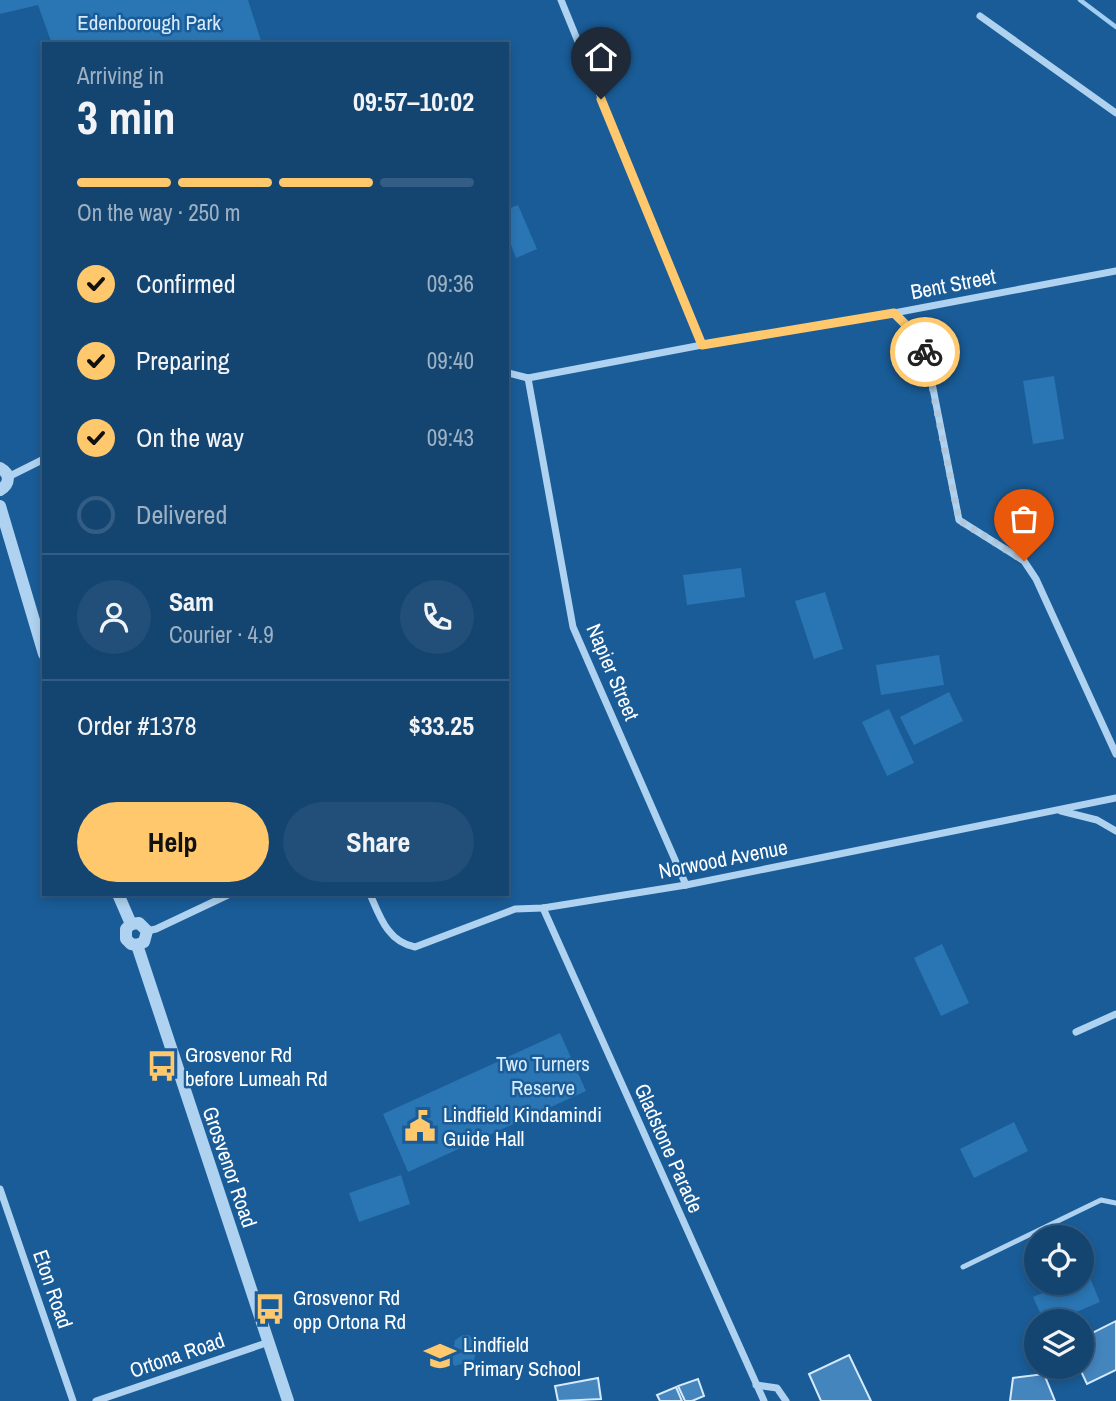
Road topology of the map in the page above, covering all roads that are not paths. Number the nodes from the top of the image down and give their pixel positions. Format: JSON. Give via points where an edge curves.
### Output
{"nodes":[{"id":1,"x":561,"y":0,"type":"edge"},
{"id":2,"x":980,"y":16,"type":"dead end"},
{"id":3,"x":1116,"y":113,"type":"edge"},
{"id":4,"x":1116,"y":271,"type":"edge"},
{"id":5,"x":894,"y":313,"type":"junction"},
{"id":6,"x":702,"y":345,"type":"junction"},
{"id":7,"x":509,"y":373,"type":"edge"},
{"id":8,"x":528,"y":378,"type":"junction"},
{"id":9,"x":42,"y":460,"type":"edge"},
{"id":10,"x":4,"y":472,"type":"edge"},
{"id":11,"x":0,"y":490,"type":"edge"},
{"id":12,"x":0,"y":506,"type":"edge"},
{"id":13,"x":42,"y":647,"type":"edge"},
{"id":14,"x":1116,"y":754,"type":"edge"},
{"id":15,"x":1116,"y":798,"type":"edge"},
{"id":16,"x":1057,"y":810,"type":"junction"},
{"id":17,"x":1116,"y":831,"type":"edge"},
{"id":18,"x":686,"y":885,"type":"junction"},
{"id":19,"x":119,"y":896,"type":"edge"},
{"id":20,"x":226,"y":896,"type":"edge"},
{"id":21,"x":371,"y":896,"type":"edge"},
{"id":22,"x":543,"y":908,"type":"junction"},
{"id":23,"x":131,"y":924,"type":"junction"},
{"id":24,"x":147,"y":931,"type":"junction"},
{"id":25,"x":137,"y":945,"type":"junction"},
{"id":26,"x":1116,"y":1014,"type":"edge"},
{"id":27,"x":1076,"y":1032,"type":"dead end"},
{"id":28,"x":0,"y":1189,"type":"edge"},
{"id":29,"x":1116,"y":1203,"type":"edge"},
{"id":30,"x":963,"y":1267,"type":"dead end"},
{"id":31,"x":270,"y":1342,"type":"junction"},
{"id":32,"x":756,"y":1385,"type":"junction"},
{"id":33,"x":73,"y":1401,"type":"edge"},
{"id":34,"x":96,"y":1401,"type":"edge"},
{"id":35,"x":288,"y":1401,"type":"edge"},
{"id":36,"x":764,"y":1401,"type":"edge"},
{"id":37,"x":786,"y":1401,"type":"edge"}],
"edges":[{"from":1,"to":6,"type":"street"},
{"from":2,"to":3,"type":"street"},
{"from":4,"to":5,"type":"street","name":"Bent Street"},
{"from":5,"to":6,"type":"street","name":"Bent Street"},
{"from":5,"to":14,"type":"street","via":[[924,343],[959,520],[1024,561]]},
{"from":6,"to":8,"type":"street","name":"Bent Street"},
{"from":7,"to":8,"type":"street","name":"Bent Street"},
{"from":8,"to":18,"type":"street","name":"Napier Street","via":[[573,627]]},
{"from":9,"to":10,"type":"street"},
{"from":10,"to":11,"type":"street","via":[[8,483]]},
{"from":12,"to":13,"type":"street"},
{"from":15,"to":16,"type":"street","name":"Norwood Avenue"},
{"from":16,"to":17,"type":"street","name":"Norwood Avenue","via":[[1097,820]]},
{"from":16,"to":18,"type":"street","name":"Norwood Avenue"},
{"from":18,"to":22,"type":"street","name":"Norwood Avenue"},
{"from":19,"to":23,"type":"street"},
{"from":20,"to":24,"type":"street"},
{"from":21,"to":22,"type":"street","name":"Norwood Avenue","via":[[381,920],[400,943],[415,947],[515,909]]},
{"from":22,"to":32,"type":"street","name":"Gladstone Parade"},
{"from":23,"to":24,"type":"street","via":[[139,923]]},
{"from":23,"to":25,"type":"street","via":[[126,939]]},
{"from":24,"to":25,"type":"street","via":[[144,942]]},
{"from":25,"to":31,"type":"street","name":"Grosvenor Road"},
{"from":26,"to":27,"type":"street"},
{"from":28,"to":33,"type":"street","name":"Eton Road"},
{"from":29,"to":30,"type":"lane","via":[[1101,1200]]},
{"from":31,"to":34,"type":"street","name":"Ortona Road"},
{"from":31,"to":35,"type":"street","name":"Grosvenor Road"},
{"from":32,"to":36,"type":"street","name":"Gladstone Parade"},
{"from":32,"to":37,"type":"street","via":[[777,1388]]}]}
